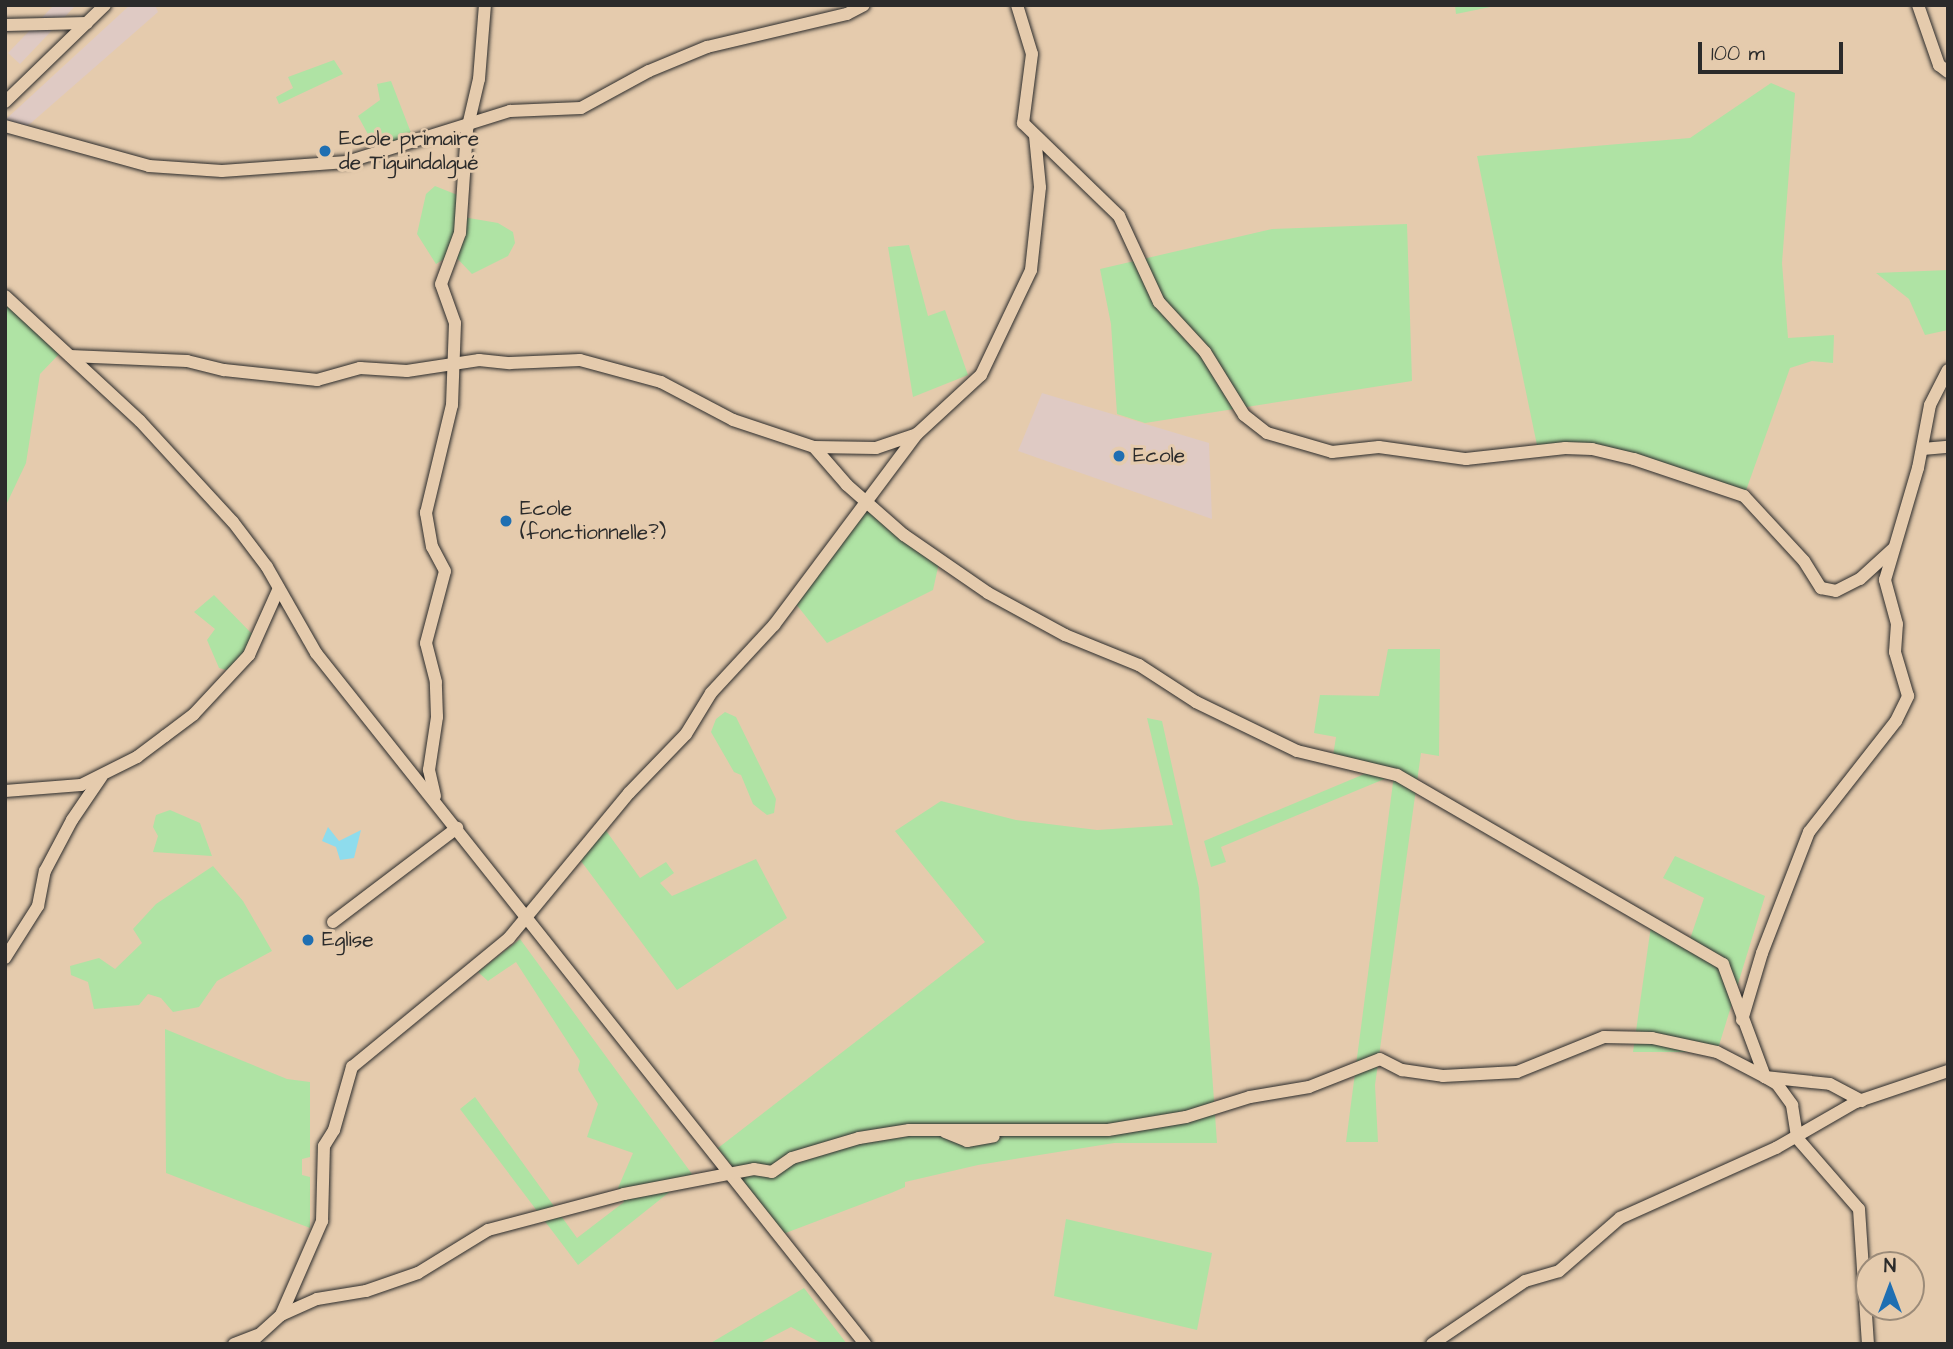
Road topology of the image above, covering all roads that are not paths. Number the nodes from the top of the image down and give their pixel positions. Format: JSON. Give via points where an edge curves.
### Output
{"nodes":[{"id":1,"x":105,"y":5,"type":"edge"},
{"id":2,"x":485,"y":5,"type":"edge"},
{"id":3,"x":864,"y":5,"type":"edge"},
{"id":4,"x":1017,"y":5,"type":"edge"},
{"id":5,"x":1918,"y":5,"type":"edge"},
{"id":6,"x":87,"y":23,"type":"junction"},
{"id":7,"x":5,"y":25,"type":"edge"},
{"id":8,"x":1948,"y":72,"type":"edge"},
{"id":9,"x":5,"y":102,"type":"edge"},
{"id":10,"x":469,"y":124,"type":"junction"},
{"id":11,"x":5,"y":125,"type":"edge"},
{"id":12,"x":1035,"y":136,"type":"junction"},
{"id":13,"x":5,"y":296,"type":"edge"},
{"id":14,"x":70,"y":356,"type":"junction"},
{"id":15,"x":451,"y":363,"type":"junction"},
{"id":16,"x":1948,"y":370,"type":"edge"},
{"id":17,"x":917,"y":434,"type":"junction"},
{"id":18,"x":814,"y":447,"type":"junction"},
{"id":19,"x":1948,"y":447,"type":"edge"},
{"id":20,"x":1923,"y":449,"type":"junction"},
{"id":21,"x":865,"y":500,"type":"junction"},
{"id":22,"x":1894,"y":548,"type":"junction"},
{"id":23,"x":279,"y":588,"type":"junction"},
{"id":24,"x":102,"y":776,"type":"junction"},
{"id":25,"x":5,"y":792,"type":"edge"},
{"id":26,"x":439,"y":806,"type":"junction"},
{"id":27,"x":457,"y":828,"type":"junction"},
{"id":28,"x":527,"y":918,"type":"junction"},
{"id":29,"x":333,"y":922,"type":"dead end"},
{"id":30,"x":5,"y":958,"type":"edge"},
{"id":31,"x":1742,"y":1020,"type":"junction"},
{"id":32,"x":1948,"y":1071,"type":"edge"},
{"id":33,"x":1765,"y":1077,"type":"junction"},
{"id":34,"x":1861,"y":1101,"type":"junction"},
{"id":35,"x":1797,"y":1138,"type":"junction"},
{"id":36,"x":733,"y":1173,"type":"junction"},
{"id":37,"x":281,"y":1315,"type":"junction"},
{"id":38,"x":253,"y":1339,"type":"edge"},
{"id":39,"x":234,"y":1344,"type":"edge"},
{"id":40,"x":866,"y":1344,"type":"edge"},
{"id":41,"x":1432,"y":1344,"type":"edge"},
{"id":42,"x":1868,"y":1344,"type":"edge"}],
"edges":[{"from":1,"to":6,"type":"street"},
{"from":2,"to":10,"type":"street","via":[[479,79]]},
{"from":3,"to":10,"type":"street","via":[[847,14],[707,47],[649,71],[581,108],[531,108]]},
{"from":4,"to":12,"type":"street","via":[[1032,54],[1023,123]]},
{"from":5,"to":8,"type":"street","via":[[1939,65]]},
{"from":6,"to":7,"type":"street"},
{"from":6,"to":9,"type":"street"},
{"from":10,"to":11,"type":"street","via":[[347,162],[222,171],[112,159],[43,133]]},
{"from":10,"to":15,"type":"street","via":[[460,233],[441,284],[455,323]]},
{"from":12,"to":17,"type":"street","via":[[1040,187],[1035,248],[1023,292],[981,374]]},
{"from":12,"to":22,"type":"street","via":[[1119,216],[1159,302],[1198,344],[1244,415],[1267,433],[1332,452],[1379,447],[1466,459],[1565,447],[1634,459],[1744,496],[1804,561],[1821,588],[1836,591],[1860,579]]},
{"from":13,"to":14,"type":"street"},
{"from":14,"to":15,"type":"street","via":[[187,361],[223,370],[317,380],[360,368],[407,371]]},
{"from":14,"to":23,"type":"street","via":[[140,421],[233,522]]},
{"from":15,"to":18,"type":"street","via":[[580,360],[611,366],[661,382],[733,420]]},
{"from":15,"to":26,"type":"street","via":[[452,405],[426,513],[432,547],[445,571],[426,643],[436,682],[438,717],[429,770]]},
{"from":16,"to":20,"type":"street","via":[[1930,405]]},
{"from":17,"to":18,"type":"street","via":[[876,448]]},
{"from":17,"to":21,"type":"street"},
{"from":18,"to":21,"type":"street"},
{"from":19,"to":20,"type":"street"},
{"from":20,"to":22,"type":"street"},
{"from":21,"to":28,"type":"street","via":[[774,625],[711,693],[685,734],[629,793]]},
{"from":21,"to":31,"type":"street","via":[[904,535],[1023,612],[1139,665],[1196,702],[1297,751],[1397,775],[1695,945],[1728,971]]},
{"from":22,"to":31,"type":"street","via":[[1885,590],[1897,624],[1895,652],[1908,696],[1896,721],[1809,832],[1762,953]]},
{"from":23,"to":24,"type":"street","via":[[249,655],[225,682],[185,722]]},
{"from":23,"to":26,"type":"street","via":[[316,653]]},
{"from":24,"to":25,"type":"street","via":[[81,785]]},
{"from":24,"to":30,"type":"street","via":[[72,820],[45,871],[38,906]]},
{"from":26,"to":27,"type":"street"},
{"from":27,"to":28,"type":"street"},
{"from":27,"to":29,"type":"street"},
{"from":28,"to":36,"type":"street"},
{"from":28,"to":37,"type":"street","via":[[509,938],[352,1067],[334,1130],[324,1146],[322,1221]]},
{"from":31,"to":33,"type":"street"},
{"from":32,"to":34,"type":"street"},
{"from":33,"to":34,"type":"street","via":[[1830,1084]]},
{"from":33,"to":35,"type":"street","via":[[1777,1084],[1791,1105]]},
{"from":33,"to":36,"type":"street","via":[[1692,1044],[1613,1036],[1517,1072],[1443,1076],[1402,1070],[1380,1059],[1309,1087],[1250,1097],[1186,1117],[1108,1130],[938,1129],[859,1138],[792,1158],[772,1172]]},
{"from":34,"to":35,"type":"street"},
{"from":35,"to":41,"type":"street","via":[[1683,1194],[1620,1218],[1559,1271],[1525,1281]]},
{"from":35,"to":42,"type":"street","via":[[1859,1209]]},
{"from":36,"to":37,"type":"street","via":[[624,1194],[488,1230],[418,1273],[366,1291],[317,1299]]},
{"from":36,"to":40,"type":"street"},
{"from":37,"to":38,"type":"street"},
{"from":38,"to":39,"type":"street"}]}
